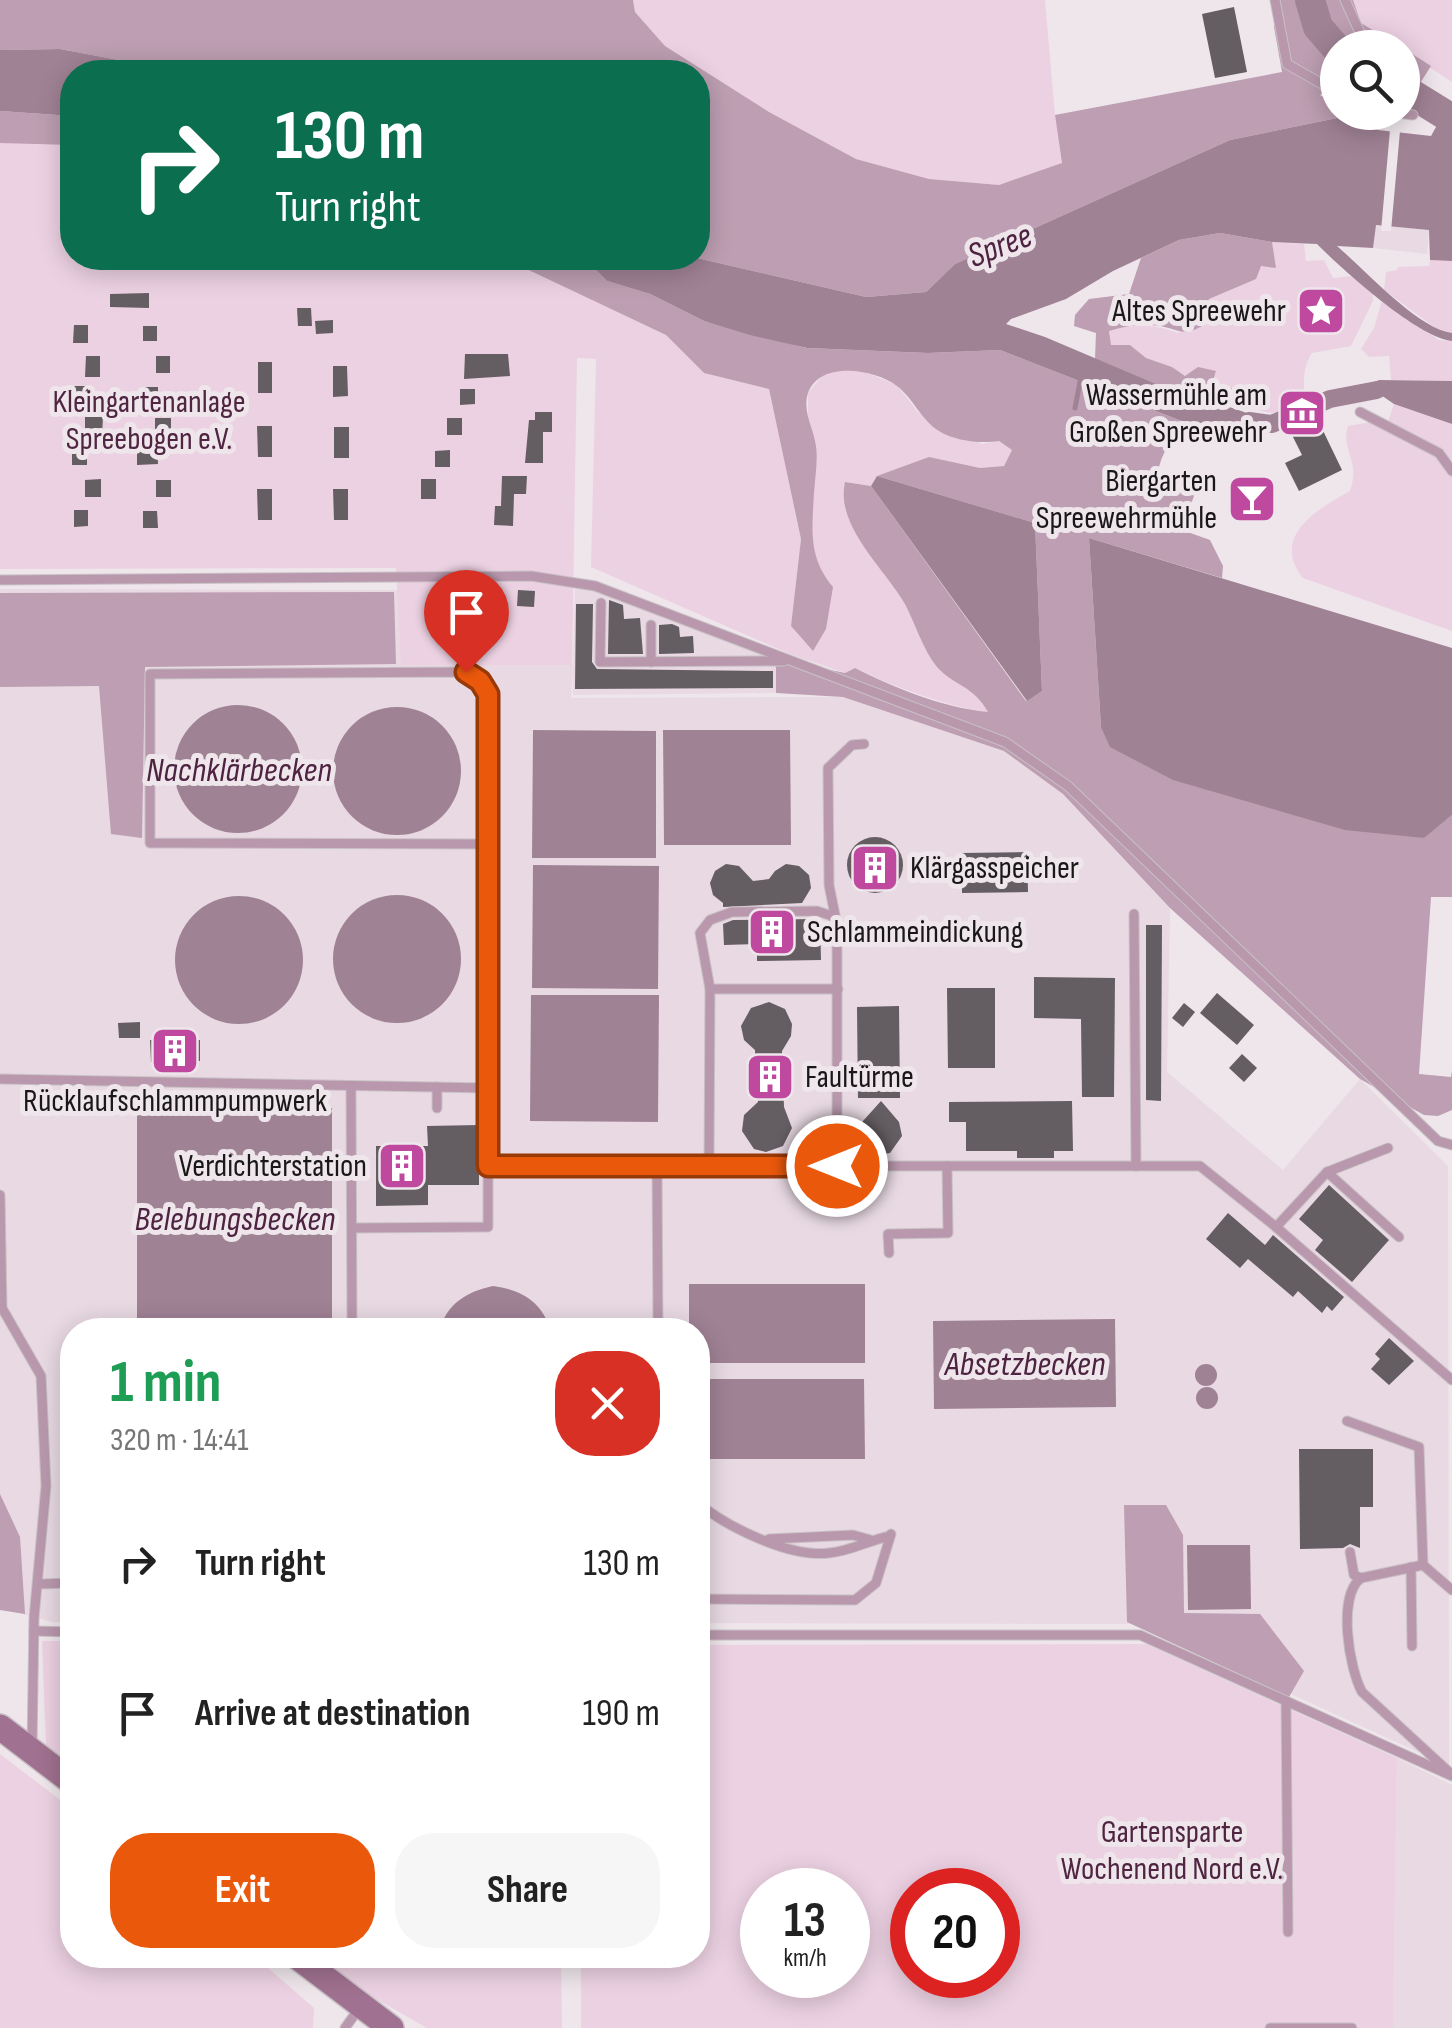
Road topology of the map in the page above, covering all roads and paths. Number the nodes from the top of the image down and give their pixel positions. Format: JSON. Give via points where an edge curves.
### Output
{"nodes":[{"id":1,"x":1275,"y":0,"type":"edge"},
{"id":2,"x":1346,"y":0,"type":"edge"},
{"id":3,"x":1360,"y":30,"type":"edge"},
{"id":4,"x":1320,"y":83,"type":"edge"},
{"id":5,"x":1360,"y":412,"type":"dead end"},
{"id":6,"x":1452,"y":471,"type":"edge"},
{"id":7,"x":0,"y":580,"type":"edge"},
{"id":8,"x":600,"y":603,"type":"dead end"},
{"id":9,"x":651,"y":625,"type":"dead end"},
{"id":10,"x":792,"y":661,"type":"junction"},
{"id":11,"x":651,"y":662,"type":"junction"},
{"id":12,"x":864,"y":744,"type":"dead end"},
{"id":13,"x":488,"y":844,"type":"junction"},
{"id":14,"x":1134,"y":914,"type":"dead end"},
{"id":15,"x":837,"y":924,"type":"junction"},
{"id":16,"x":710,"y":989,"type":"junction"},
{"id":17,"x":838,"y":989,"type":"junction"},
{"id":18,"x":0,"y":1079,"type":"edge"},
{"id":19,"x":352,"y":1086,"type":"junction"},
{"id":20,"x":437,"y":1087,"type":"junction"},
{"id":21,"x":488,"y":1088,"type":"junction"},
{"id":22,"x":437,"y":1108,"type":"dead end"},
{"id":23,"x":1452,"y":1145,"type":"edge"},
{"id":24,"x":1388,"y":1148,"type":"dead end"},
{"id":25,"x":488,"y":1166,"type":"junction"},
{"id":26,"x":657,"y":1166,"type":"junction"},
{"id":27,"x":709,"y":1166,"type":"junction"},
{"id":28,"x":837,"y":1166,"type":"junction"},
{"id":29,"x":947,"y":1166,"type":"junction"},
{"id":30,"x":1136,"y":1166,"type":"junction"},
{"id":31,"x":1327,"y":1172,"type":"junction"},
{"id":32,"x":0,"y":1195,"type":"edge"},
{"id":33,"x":1276,"y":1227,"type":"junction"},
{"id":34,"x":352,"y":1228,"type":"junction"},
{"id":35,"x":1399,"y":1236,"type":"dead end"},
{"id":36,"x":888,"y":1253,"type":"dead end"},
{"id":37,"x":352,"y":1318,"type":"edge"},
{"id":38,"x":658,"y":1318,"type":"edge"},
{"id":39,"x":1452,"y":1380,"type":"edge"},
{"id":40,"x":1347,"y":1421,"type":"dead end"},
{"id":41,"x":710,"y":1514,"type":"edge"},
{"id":42,"x":759,"y":1538,"type":"junction"},
{"id":43,"x":871,"y":1540,"type":"junction"},
{"id":44,"x":1350,"y":1552,"type":"dead end"},
{"id":45,"x":1417,"y":1566,"type":"junction"},
{"id":46,"x":1361,"y":1578,"type":"junction"},
{"id":47,"x":60,"y":1583,"type":"edge"},
{"id":48,"x":39,"y":1584,"type":"junction"},
{"id":49,"x":1452,"y":1590,"type":"edge"},
{"id":50,"x":710,"y":1600,"type":"edge"},
{"id":51,"x":34,"y":1631,"type":"junction"},
{"id":52,"x":60,"y":1632,"type":"edge"},
{"id":53,"x":710,"y":1635,"type":"edge"},
{"id":54,"x":1412,"y":1646,"type":"dead end"},
{"id":55,"x":1286,"y":1701,"type":"junction"},
{"id":56,"x":0,"y":1727,"type":"edge"},
{"id":57,"x":32,"y":1751,"type":"junction"},
{"id":58,"x":60,"y":1773,"type":"edge"},
{"id":59,"x":1452,"y":1775,"type":"edge"},
{"id":60,"x":1288,"y":1932,"type":"dead end"},
{"id":61,"x":307,"y":1968,"type":"edge"},
{"id":62,"x":353,"y":2017,"type":"edge"},
{"id":63,"x":391,"y":2028,"type":"edge"},
{"id":64,"x":1270,"y":2028,"type":"edge"},
{"id":65,"x":1352,"y":2028,"type":"edge"}],
"edges":[{"from":1,"to":4,"type":"lane","via":[[1287,64]]},
{"from":2,"to":3,"type":"lane"},
{"from":5,"to":6,"type":"lane","via":[[1439,453]]},
{"from":7,"to":10,"type":"lane","via":[[532,576],[595,586]]},
{"from":8,"to":11,"type":"lane","via":[[600,662]]},
{"from":9,"to":11,"type":"lane"},
{"from":10,"to":11,"type":"lane"},
{"from":10,"to":23,"type":"lane","via":[[1005,742],[1068,786],[1438,1141]]},
{"from":12,"to":15,"type":"lane","via":[[828,768],[829,885]]},
{"from":13,"to":13,"type":"lane","via":[[488,694],[466,672],[150,674],[150,842]]},
{"from":13,"to":21,"type":"lane"},
{"from":14,"to":30,"type":"lane"},
{"from":15,"to":16,"type":"lane","via":[[817,911],[732,912],[710,920],[700,944]]},
{"from":15,"to":17,"type":"lane"},
{"from":16,"to":17,"type":"lane"},
{"from":16,"to":27,"type":"lane"},
{"from":17,"to":28,"type":"lane"},
{"from":18,"to":19,"type":"lane"},
{"from":19,"to":20,"type":"lane"},
{"from":19,"to":34,"type":"lane"},
{"from":20,"to":21,"type":"lane"},
{"from":20,"to":22,"type":"lane"},
{"from":21,"to":25,"type":"lane"},
{"from":24,"to":31,"type":"lane"},
{"from":25,"to":26,"type":"lane"},
{"from":25,"to":34,"type":"lane","via":[[488,1226]]},
{"from":26,"to":27,"type":"lane"},
{"from":26,"to":38,"type":"lane"},
{"from":27,"to":28,"type":"lane"},
{"from":28,"to":29,"type":"lane"},
{"from":29,"to":30,"type":"lane"},
{"from":29,"to":36,"type":"lane","via":[[948,1233],[888,1234]]},
{"from":30,"to":33,"type":"lane","via":[[1200,1166]]},
{"from":31,"to":33,"type":"lane"},
{"from":31,"to":35,"type":"lane"},
{"from":32,"to":48,"type":"lane","via":[[2,1308],[41,1376],[46,1486]]},
{"from":33,"to":39,"type":"lane"},
{"from":34,"to":37,"type":"lane"},
{"from":40,"to":45,"type":"lane","via":[[1420,1447]]},
{"from":41,"to":42,"type":"lane"},
{"from":42,"to":43,"type":"lane"},
{"from":42,"to":43,"type":"lane","via":[[825,1554]]},
{"from":43,"to":50,"type":"lane","via":[[891,1535],[876,1583],[855,1600]]},
{"from":44,"to":46,"type":"lane","via":[[1354,1575]]},
{"from":45,"to":46,"type":"lane"},
{"from":45,"to":49,"type":"lane"},
{"from":45,"to":54,"type":"lane"},
{"from":46,"to":59,"type":"lane","via":[[1349,1593],[1353,1675],[1379,1710]]},
{"from":47,"to":48,"type":"lane"},
{"from":48,"to":51,"type":"lane"},
{"from":51,"to":52,"type":"lane"},
{"from":51,"to":57,"type":"lane"},
{"from":53,"to":55,"type":"lane","via":[[1140,1634]]},
{"from":55,"to":59,"type":"lane"},
{"from":55,"to":60,"type":"lane"},
{"from":56,"to":57,"type":"street"},
{"from":57,"to":58,"type":"street"},
{"from":61,"to":62,"type":"street"},
{"from":62,"to":63,"type":"street"},
{"from":64,"to":65,"type":"lane"}]}
